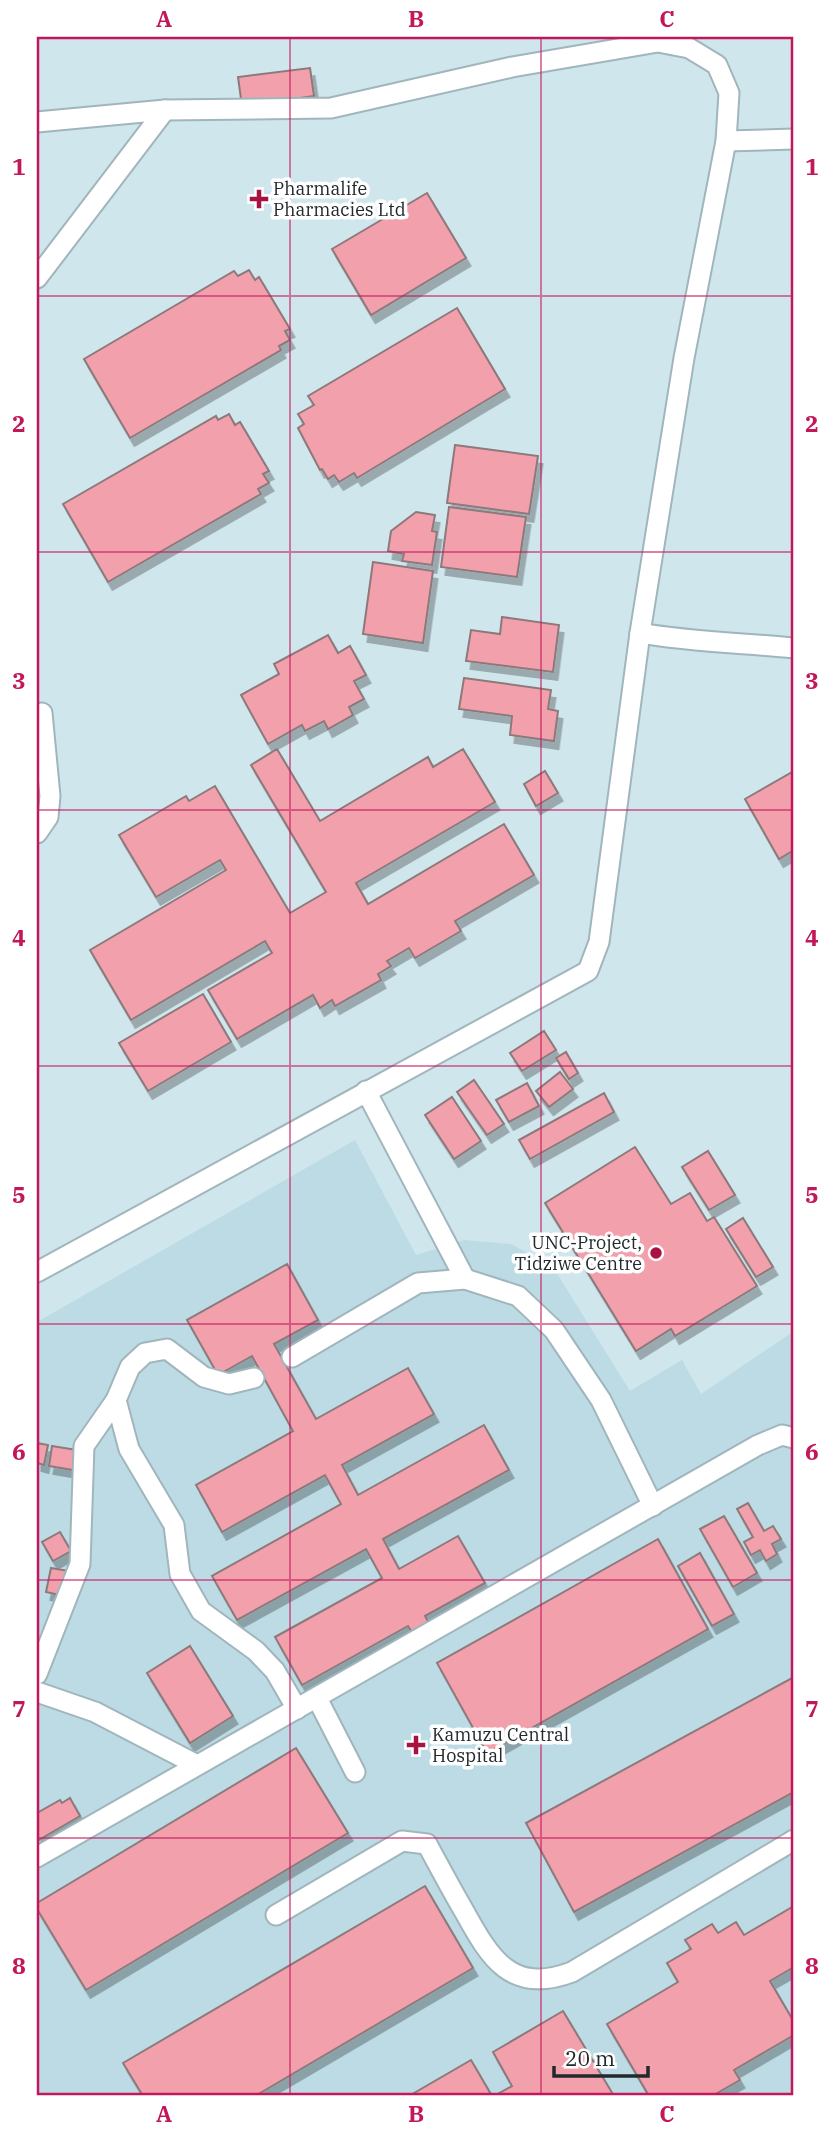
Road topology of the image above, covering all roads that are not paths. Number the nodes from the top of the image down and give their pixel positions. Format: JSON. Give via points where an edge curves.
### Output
{"nodes":[{"id":1,"x":164,"y":110,"type":"junction"},
{"id":2,"x":37,"y":122,"type":"edge"},
{"id":3,"x":794,"y":139,"type":"edge"},
{"id":4,"x":726,"y":141,"type":"junction"},
{"id":5,"x":37,"y":278,"type":"edge"},
{"id":6,"x":640,"y":633,"type":"junction"},
{"id":7,"x":794,"y":648,"type":"edge"},
{"id":8,"x":42,"y":713,"type":"dead end"},
{"id":9,"x":37,"y":833,"type":"edge"},
{"id":10,"x":366,"y":1091,"type":"junction"},
{"id":11,"x":37,"y":1272,"type":"edge"},
{"id":12,"x":465,"y":1279,"type":"junction"},
{"id":13,"x":292,"y":1357,"type":"dead end"},
{"id":14,"x":254,"y":1378,"type":"dead end"},
{"id":15,"x":116,"y":1400,"type":"junction"},
{"id":16,"x":794,"y":1438,"type":"edge"},
{"id":17,"x":653,"y":1506,"type":"junction"},
{"id":18,"x":37,"y":1674,"type":"edge"},
{"id":19,"x":37,"y":1692,"type":"edge"},
{"id":20,"x":317,"y":1698,"type":"junction"},
{"id":21,"x":297,"y":1709,"type":"junction"},
{"id":22,"x":197,"y":1765,"type":"junction"},
{"id":23,"x":355,"y":1772,"type":"dead end"},
{"id":24,"x":794,"y":1840,"type":"edge"},
{"id":25,"x":37,"y":1857,"type":"edge"},
{"id":26,"x":276,"y":1915,"type":"dead end"}],
"edges":[{"from":1,"to":2,"type":"lane"},
{"from":1,"to":4,"type":"lane","via":[[331,108],[512,66],[658,42],[689,48],[717,65],[729,93]]},
{"from":1,"to":5,"type":"lane"},
{"from":3,"to":4,"type":"lane"},
{"from":4,"to":6,"type":"lane","via":[[684,358]]},
{"from":6,"to":7,"type":"lane"},
{"from":6,"to":10,"type":"lane","via":[[599,942],[589,971]]},
{"from":8,"to":9,"type":"lane","via":[[50,796],[48,817]]},
{"from":10,"to":11,"type":"lane"},
{"from":10,"to":12,"type":"lane"},
{"from":12,"to":13,"type":"lane","via":[[418,1283]]},
{"from":12,"to":17,"type":"lane","via":[[518,1296],[554,1329],[601,1400]]},
{"from":14,"to":15,"type":"lane","via":[[229,1384],[204,1377],[167,1349],[145,1353],[130,1367]]},
{"from":15,"to":18,"type":"lane","via":[[84,1446],[80,1564]]},
{"from":15,"to":21,"type":"lane","via":[[128,1449],[174,1525],[180,1574],[201,1611],[256,1650],[275,1671]]},
{"from":16,"to":17,"type":"lane","via":[[782,1435],[758,1445]]},
{"from":17,"to":20,"type":"lane"},
{"from":19,"to":22,"type":"lane","via":[[95,1712]]},
{"from":20,"to":21,"type":"lane"},
{"from":20,"to":23,"type":"lane"},
{"from":21,"to":22,"type":"lane"},
{"from":22,"to":25,"type":"lane"},
{"from":24,"to":26,"type":"lane","via":[[572,1972],[550,1978],[526,1978],[508,1971],[485,1949],[427,1844],[402,1842]]}]}
